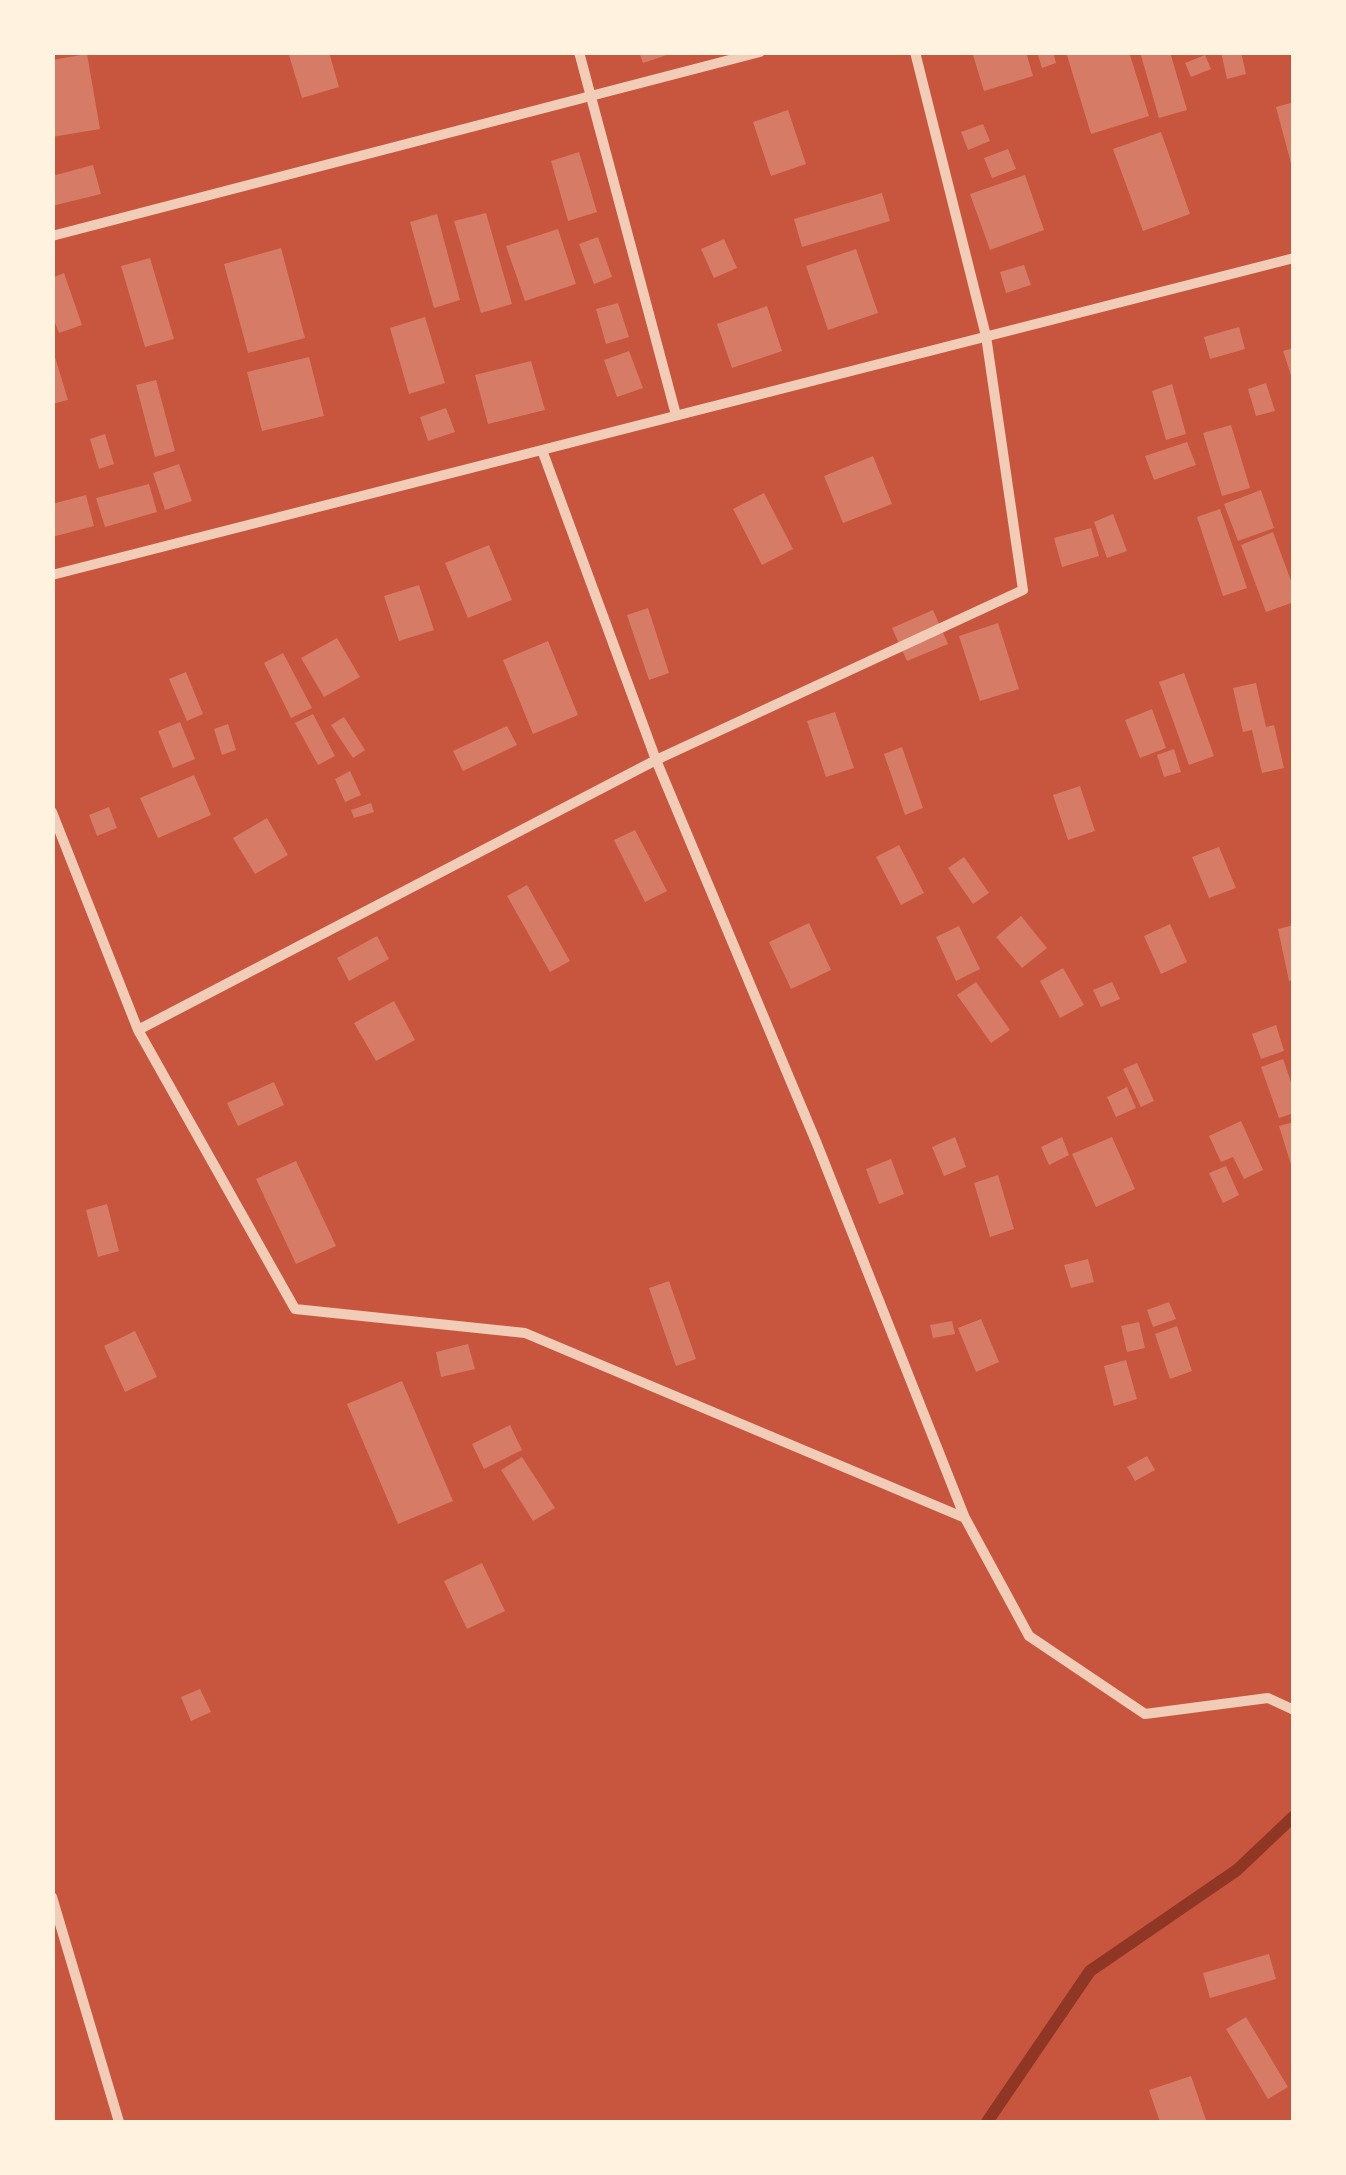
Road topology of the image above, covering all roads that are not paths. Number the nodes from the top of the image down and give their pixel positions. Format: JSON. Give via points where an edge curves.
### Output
{"nodes":[{"id":1,"x":579,"y":52,"type":"edge"},
{"id":2,"x":760,"y":52,"type":"edge"},
{"id":3,"x":915,"y":52,"type":"edge"},
{"id":4,"x":590,"y":96,"type":"junction"},
{"id":5,"x":52,"y":236,"type":"edge"},
{"id":6,"x":1294,"y":258,"type":"edge"},
{"id":7,"x":986,"y":336,"type":"junction"},
{"id":8,"x":676,"y":415,"type":"junction"},
{"id":9,"x":542,"y":450,"type":"junction"},
{"id":10,"x":52,"y":575,"type":"edge"},
{"id":11,"x":656,"y":760,"type":"junction"},
{"id":12,"x":52,"y":812,"type":"edge"},
{"id":13,"x":138,"y":1030,"type":"junction"},
{"id":14,"x":965,"y":1518,"type":"junction"},
{"id":15,"x":1294,"y":1710,"type":"edge"},
{"id":16,"x":52,"y":1897,"type":"edge"},
{"id":17,"x":119,"y":2122,"type":"edge"}],
"edges":[{"from":1,"to":4,"type":"street"},
{"from":2,"to":4,"type":"street"},
{"from":3,"to":7,"type":"street"},
{"from":4,"to":5,"type":"street"},
{"from":4,"to":8,"type":"street"},
{"from":6,"to":7,"type":"street"},
{"from":7,"to":8,"type":"street"},
{"from":7,"to":11,"type":"street","via":[[1023,590]]},
{"from":8,"to":9,"type":"street"},
{"from":9,"to":10,"type":"street"},
{"from":9,"to":11,"type":"street"},
{"from":11,"to":13,"type":"street"},
{"from":11,"to":14,"type":"street"},
{"from":12,"to":13,"type":"street"},
{"from":13,"to":14,"type":"street","via":[[295,1309],[525,1333]]},
{"from":14,"to":15,"type":"street","via":[[1029,1636],[1145,1714],[1268,1698]]},
{"from":16,"to":17,"type":"street"}]}
